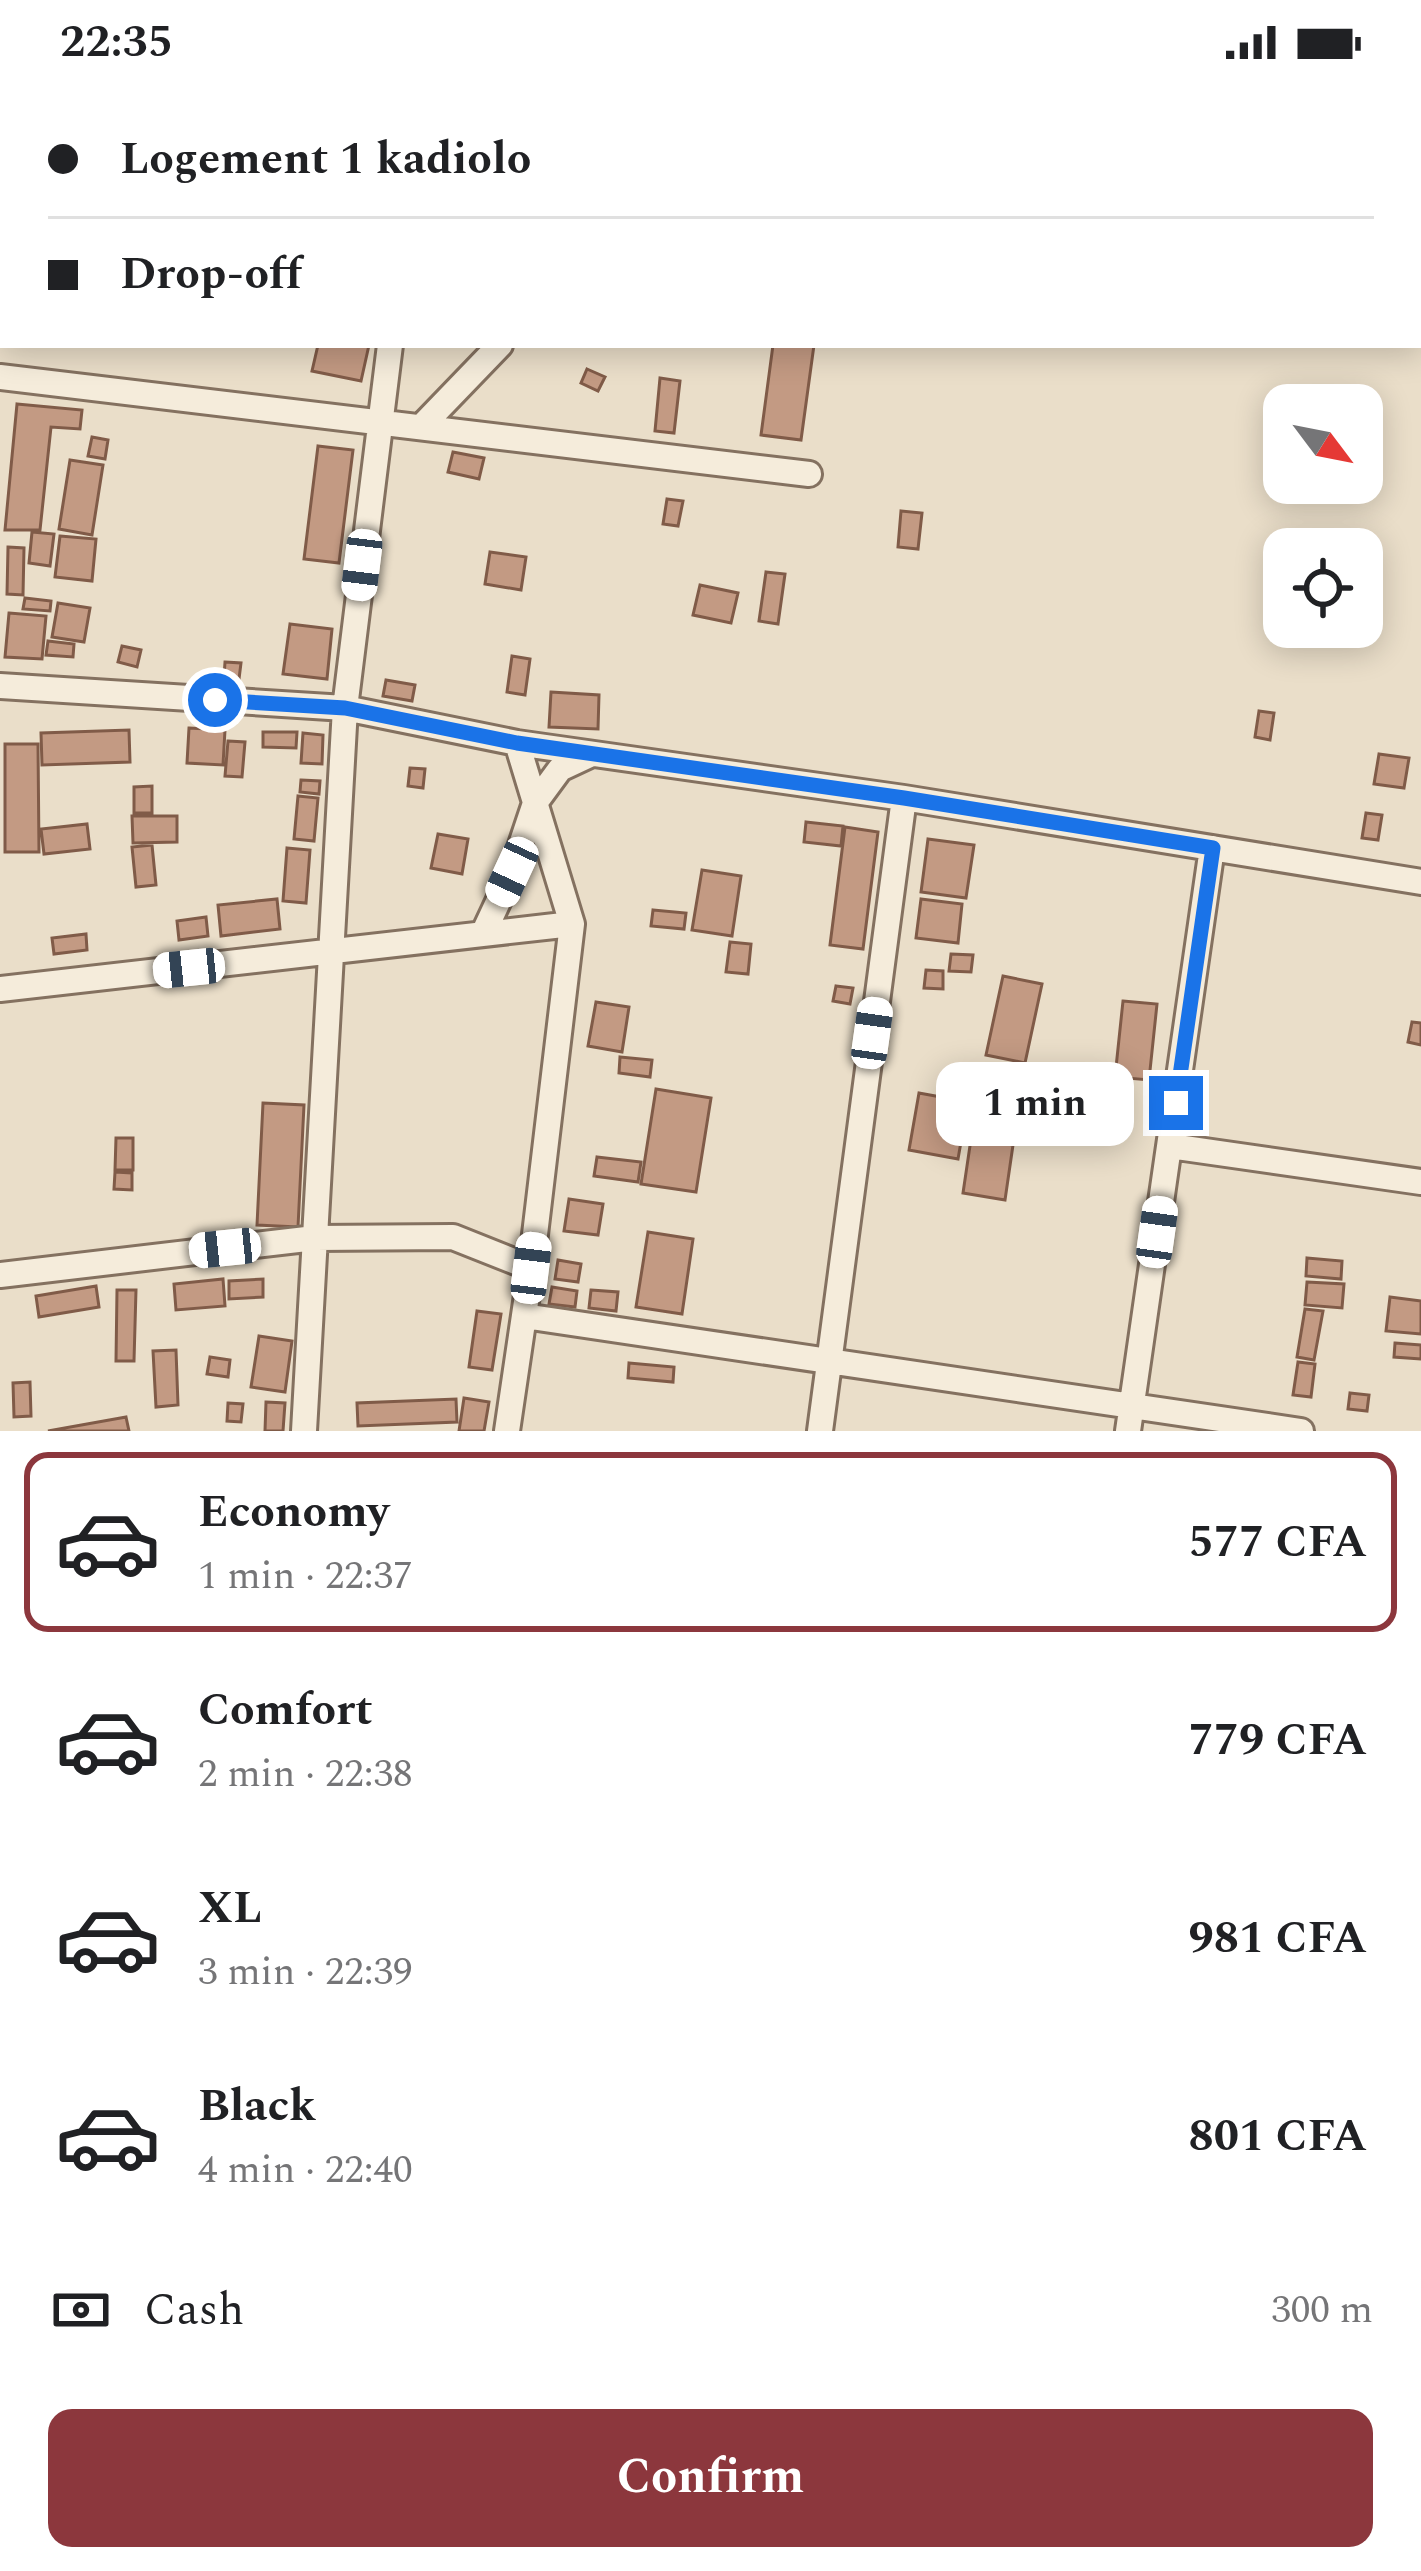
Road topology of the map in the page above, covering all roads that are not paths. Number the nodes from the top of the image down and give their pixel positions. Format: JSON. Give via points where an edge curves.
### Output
{"nodes":[{"id":1,"x":390,"y":348,"type":"edge"},
{"id":2,"x":497,"y":348,"type":"edge"},
{"id":3,"x":0,"y":377,"type":"edge"},
{"id":4,"x":380,"y":422,"type":"junction"},
{"id":5,"x":421,"y":428,"type":"junction"},
{"id":6,"x":809,"y":473,"type":"dead end"},
{"id":7,"x":0,"y":686,"type":"edge"},
{"id":8,"x":345,"y":708,"type":"junction"},
{"id":9,"x":517,"y":743,"type":"junction"},
{"id":10,"x":592,"y":754,"type":"junction"},
{"id":11,"x":904,"y":798,"type":"junction"},
{"id":12,"x":535,"y":803,"type":"junction"},
{"id":13,"x":1213,"y":848,"type":"junction"},
{"id":14,"x":1421,"y":882,"type":"edge"},
{"id":15,"x":572,"y":924,"type":"junction"},
{"id":16,"x":483,"y":934,"type":"junction"},
{"id":17,"x":331,"y":952,"type":"junction"},
{"id":18,"x":0,"y":989,"type":"edge"},
{"id":19,"x":1169,"y":1145,"type":"junction"},
{"id":20,"x":1421,"y":1182,"type":"edge"},
{"id":21,"x":315,"y":1238,"type":"junction"},
{"id":22,"x":531,"y":1268,"type":"junction"},
{"id":23,"x":0,"y":1275,"type":"edge"},
{"id":24,"x":524,"y":1316,"type":"junction"},
{"id":25,"x":829,"y":1362,"type":"junction"},
{"id":26,"x":1130,"y":1419,"type":"edge"},
{"id":27,"x":304,"y":1431,"type":"edge"},
{"id":28,"x":507,"y":1431,"type":"edge"},
{"id":29,"x":820,"y":1431,"type":"edge"},
{"id":30,"x":1301,"y":1431,"type":"edge"}],
"edges":[{"from":1,"to":4,"type":"street"},
{"from":2,"to":5,"type":"street"},
{"from":3,"to":4,"type":"street"},
{"from":4,"to":5,"type":"street"},
{"from":4,"to":8,"type":"street"},
{"from":5,"to":6,"type":"street"},
{"from":7,"to":8,"type":"street"},
{"from":8,"to":9,"type":"street"},
{"from":8,"to":17,"type":"street"},
{"from":9,"to":10,"type":"street"},
{"from":9,"to":12,"type":"street"},
{"from":10,"to":11,"type":"street"},
{"from":10,"to":12,"type":"street","via":[[560,769]]},
{"from":11,"to":13,"type":"street"},
{"from":11,"to":25,"type":"street"},
{"from":12,"to":15,"type":"street"},
{"from":12,"to":16,"type":"street"},
{"from":13,"to":14,"type":"street"},
{"from":13,"to":19,"type":"street"},
{"from":15,"to":16,"type":"street"},
{"from":15,"to":22,"type":"street"},
{"from":16,"to":17,"type":"street"},
{"from":17,"to":18,"type":"street"},
{"from":17,"to":21,"type":"street"},
{"from":19,"to":20,"type":"street"},
{"from":19,"to":26,"type":"street"},
{"from":21,"to":22,"type":"street","via":[[453,1237]]},
{"from":21,"to":23,"type":"street"},
{"from":21,"to":27,"type":"street"},
{"from":22,"to":24,"type":"street"},
{"from":24,"to":25,"type":"street"},
{"from":24,"to":28,"type":"street"},
{"from":25,"to":26,"type":"street"},
{"from":25,"to":29,"type":"street"},
{"from":26,"to":30,"type":"street"}]}
